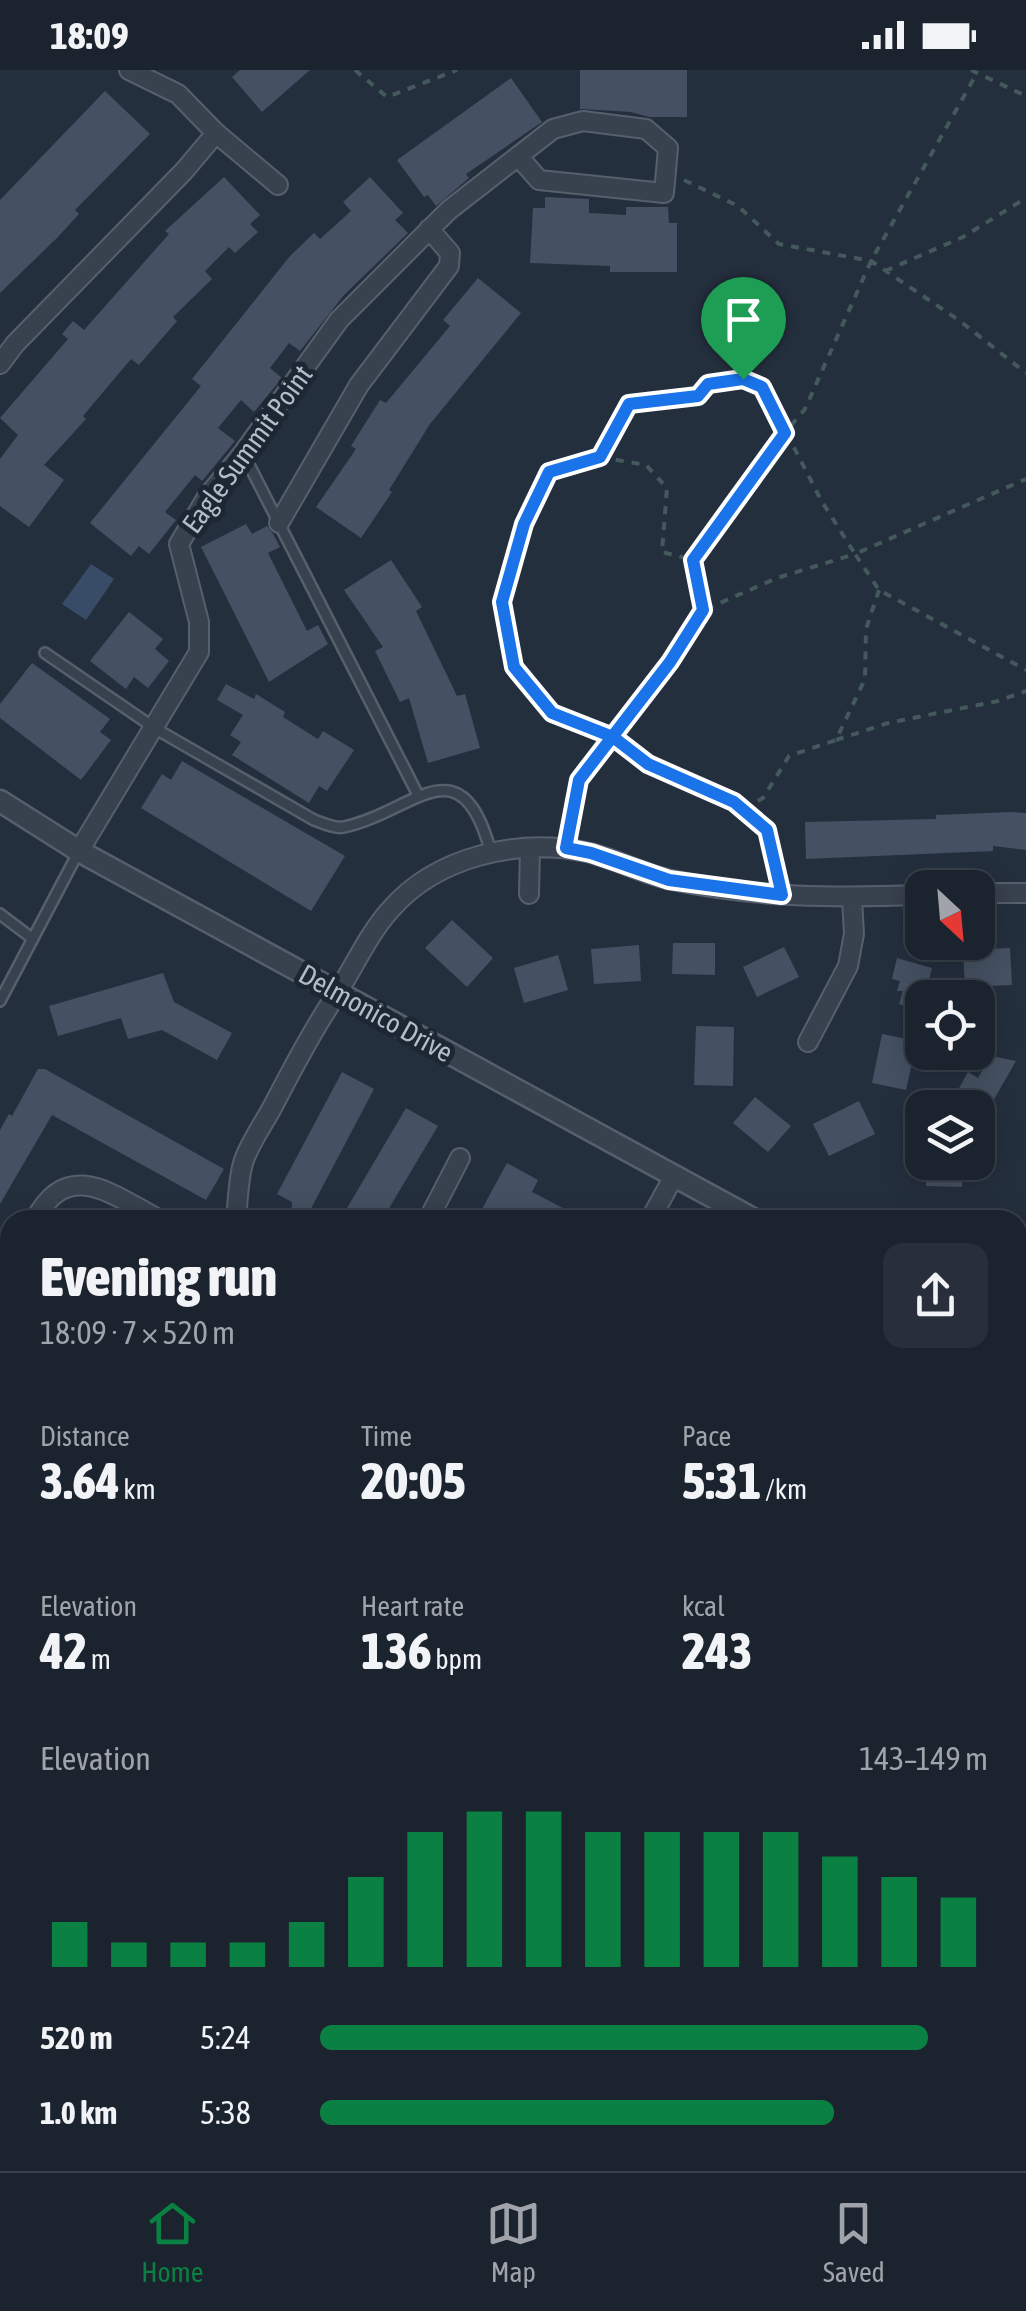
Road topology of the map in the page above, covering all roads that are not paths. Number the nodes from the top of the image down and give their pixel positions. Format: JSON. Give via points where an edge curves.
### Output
{"nodes":[{"id":1,"x":129,"y":70,"type":"edge"},
{"id":2,"x":216,"y":133,"type":"junction"},
{"id":3,"x":518,"y":156,"type":"junction"},
{"id":4,"x":278,"y":185,"type":"dead end"},
{"id":5,"x":429,"y":229,"type":"junction"},
{"id":6,"x":0,"y":364,"type":"edge"},
{"id":7,"x":244,"y":453,"type":"junction"},
{"id":8,"x":279,"y":522,"type":"junction"},
{"id":9,"x":44,"y":652,"type":"dead end"},
{"id":10,"x":156,"y":729,"type":"junction"},
{"id":11,"x":418,"y":795,"type":"junction"},
{"id":12,"x":0,"y":801,"type":"edge"},
{"id":13,"x":530,"y":848,"type":"junction"},
{"id":14,"x":79,"y":852,"type":"junction"},
{"id":15,"x":491,"y":853,"type":"junction"},
{"id":16,"x":995,"y":892,"type":"edge"},
{"id":17,"x":1026,"y":893,"type":"edge"},
{"id":18,"x":530,"y":894,"type":"dead end"},
{"id":19,"x":905,"y":896,"type":"edge"},
{"id":20,"x":852,"y":899,"type":"junction"},
{"id":21,"x":0,"y":914,"type":"edge"},
{"id":22,"x":33,"y":940,"type":"junction"},
{"id":23,"x":338,"y":992,"type":"junction"},
{"id":24,"x":0,"y":1001,"type":"edge"},
{"id":25,"x":808,"y":1042,"type":"dead end"},
{"id":26,"x":460,"y":1158,"type":"dead end"},
{"id":27,"x":674,"y":1176,"type":"junction"},
{"id":28,"x":40,"y":1210,"type":"edge"},
{"id":29,"x":141,"y":1210,"type":"edge"},
{"id":30,"x":237,"y":1210,"type":"edge"},
{"id":31,"x":433,"y":1210,"type":"edge"},
{"id":32,"x":655,"y":1210,"type":"edge"},
{"id":33,"x":737,"y":1210,"type":"edge"}],
"edges":[{"from":1,"to":2,"type":"street","via":[[178,94]]},
{"from":2,"to":4,"type":"street"},
{"from":2,"to":6,"type":"street"},
{"from":3,"to":3,"type":"street","name":"Eagle Summit Point","via":[[553,129],[583,121],[646,129],[668,148],[664,192],[538,180]]},
{"from":3,"to":5,"type":"street","name":"Eagle Summit Point"},
{"from":5,"to":7,"type":"street","name":"Eagle Summit Point","via":[[340,320]]},
{"from":5,"to":8,"type":"street","via":[[450,253],[450,266],[358,385]]},
{"from":7,"to":8,"type":"lane"},
{"from":7,"to":10,"type":"street","name":"Eagle Summit Point","via":[[178,544],[199,622],[200,652]]},
{"from":8,"to":11,"type":"lane"},
{"from":9,"to":10,"type":"lane"},
{"from":10,"to":11,"type":"lane","via":[[314,820],[340,828]]},
{"from":10,"to":14,"type":"street","name":"Eagle Summit Point"},
{"from":11,"to":15,"type":"lane","via":[[446,791],[467,798],[482,819]]},
{"from":12,"to":14,"type":"street","name":"Delmonico Drive"},
{"from":13,"to":15,"type":"street"},
{"from":13,"to":18,"type":"street"},
{"from":13,"to":20,"type":"street","via":[[591,853],[669,880]]},
{"from":14,"to":22,"type":"lane"},
{"from":14,"to":23,"type":"street","name":"Delmonico Drive"},
{"from":15,"to":23,"type":"street","via":[[412,888],[388,911]]},
{"from":16,"to":17,"type":"street"},
{"from":19,"to":20,"type":"street"},
{"from":20,"to":25,"type":"street","via":[[848,966]]},
{"from":21,"to":22,"type":"lane"},
{"from":22,"to":24,"type":"lane"},
{"from":23,"to":27,"type":"street","name":"Delmonico Drive"},
{"from":23,"to":30,"type":"street","via":[[244,1160]]},
{"from":26,"to":31,"type":"street"},
{"from":27,"to":32,"type":"street"},
{"from":27,"to":33,"type":"street","name":"Delmonico Drive"},
{"from":28,"to":29,"type":"street","via":[[61,1189],[82,1184]]}]}
